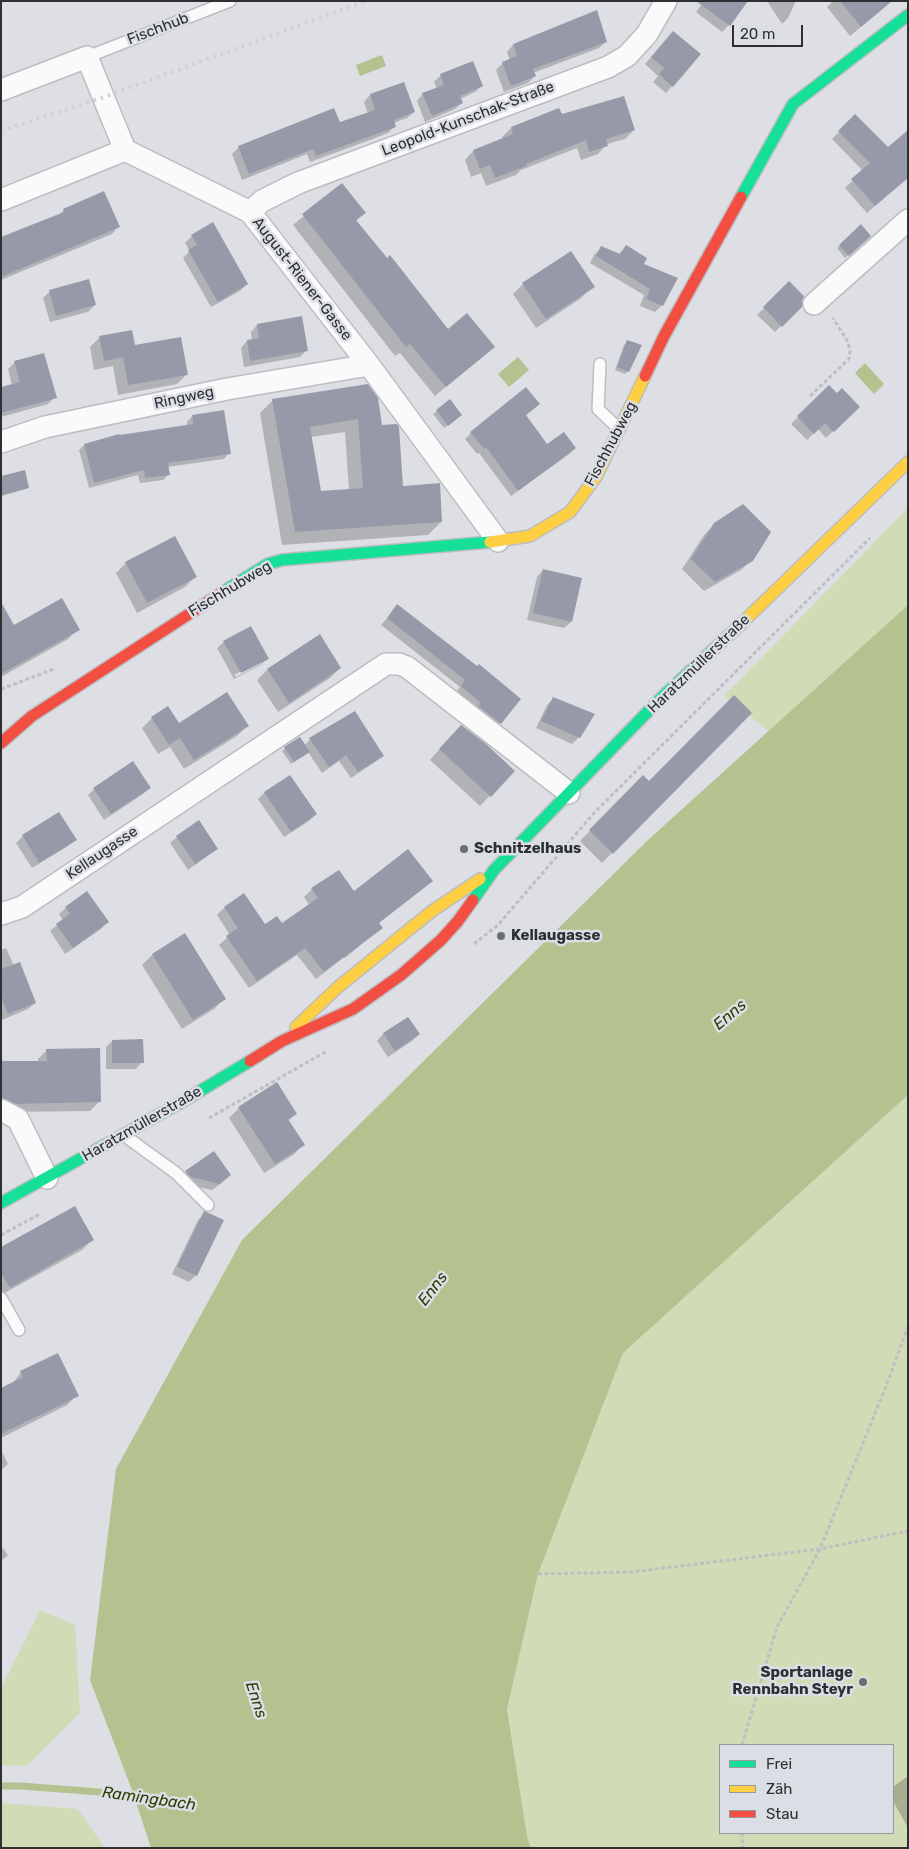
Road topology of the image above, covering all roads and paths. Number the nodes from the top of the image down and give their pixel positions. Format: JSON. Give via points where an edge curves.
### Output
{"nodes":[{"id":1,"x":230,"y":1,"type":"edge"},
{"id":2,"x":666,"y":1,"type":"edge"},
{"id":3,"x":908,"y":15,"type":"edge"},
{"id":4,"x":87,"y":57,"type":"junction"},
{"id":5,"x":1,"y":90,"type":"edge"},
{"id":6,"x":125,"y":150,"type":"junction"},
{"id":7,"x":1,"y":200,"type":"edge"},
{"id":8,"x":250,"y":212,"type":"junction"},
{"id":9,"x":908,"y":220,"type":"edge"},
{"id":10,"x":817,"y":301,"type":"joint"},
{"id":11,"x":600,"y":364,"type":"dead end"},
{"id":12,"x":369,"y":366,"type":"junction"},
{"id":13,"x":810,"y":396,"type":"dead end"},
{"id":14,"x":620,"y":430,"type":"junction"},
{"id":15,"x":1,"y":442,"type":"edge"},
{"id":16,"x":908,"y":462,"type":"edge"},
{"id":17,"x":498,"y":541,"type":"junction"},
{"id":18,"x":1,"y":743,"type":"edge"},
{"id":19,"x":569,"y":793,"type":"junction"},
{"id":20,"x":494,"y":870,"type":"junction"},
{"id":21,"x":1,"y":914,"type":"edge"},
{"id":22,"x":282,"y":1041,"type":"junction"},
{"id":23,"x":1,"y":1110,"type":"edge"},
{"id":24,"x":123,"y":1135,"type":"junction"},
{"id":25,"x":47,"y":1178,"type":"junction"},
{"id":26,"x":1,"y":1203,"type":"edge"},
{"id":27,"x":208,"y":1205,"type":"dead end"},
{"id":28,"x":1,"y":1298,"type":"edge"},
{"id":29,"x":908,"y":1326,"type":"edge"},
{"id":30,"x":19,"y":1330,"type":"dead end"},
{"id":31,"x":908,"y":1531,"type":"edge"},
{"id":32,"x":820,"y":1549,"type":"junction"},
{"id":33,"x":538,"y":1574,"type":"dead end"},
{"id":34,"x":742,"y":1744,"type":"edge"},
{"id":35,"x":742,"y":1834,"type":"edge"},
{"id":36,"x":743,"y":1848,"type":"edge"}],
"edges":[{"from":1,"to":4,"type":"lane","name":"Fischhub"},
{"from":2,"to":8,"type":"street","name":"Leopold-Kunschak-Straße","via":[[647,34],[627,56],[608,67],[298,183]]},
{"from":3,"to":14,"type":"main road","name":"Fischhubweg","via":[[793,104],[664,336]]},
{"from":4,"to":5,"type":"street","name":"Fischhub"},
{"from":4,"to":6,"type":"street"},
{"from":6,"to":7,"type":"street"},
{"from":6,"to":8,"type":"street","name":"August-Riener-Gasse"},
{"from":8,"to":12,"type":"street","name":"August-Riener-Gasse"},
{"from":9,"to":10,"type":"street"},
{"from":10,"to":13,"type":"path","via":[[848,342],[850,351],[849,359]]},
{"from":11,"to":14,"type":"lane","via":[[598,409]]},
{"from":12,"to":15,"type":"street","name":"Ringweg","via":[[227,389],[45,427]]},
{"from":12,"to":17,"type":"street","name":"August-Riener-Gasse"},
{"from":14,"to":17,"type":"main road","name":"Fischhubweg","via":[[596,477],[570,512],[530,536]]},
{"from":16,"to":19,"type":"main road","name":"Haratzmüllerstraße","via":[[660,699]]},
{"from":17,"to":18,"type":"main road","name":"Fischhubweg","via":[[282,560],[268,564],[32,716]]},
{"from":19,"to":20,"type":"main road","name":"Haratzmüllerstraße"},
{"from":19,"to":21,"type":"street","name":"Kellaugasse","via":[[407,666],[386,664],[22,907]]},
{"from":20,"to":22,"type":"main road","name":"Haratzmüllerstraße","via":[[432,912],[337,988]]},
{"from":20,"to":22,"type":"main road","name":"Haratzmüllerstraße","via":[[458,921],[401,974],[353,1009]]},
{"from":22,"to":24,"type":"main road","name":"Haratzmüllerstraße"},
{"from":23,"to":25,"type":"street","via":[[18,1119]]},
{"from":24,"to":25,"type":"main road","name":"Haratzmüllerstraße"},
{"from":24,"to":27,"type":"lane","via":[[176,1173]]},
{"from":25,"to":26,"type":"main road","name":"Haratzmüllerstraße"},
{"from":28,"to":30,"type":"lane"},
{"from":29,"to":32,"type":"path"},
{"from":31,"to":32,"type":"path"},
{"from":32,"to":33,"type":"path","via":[[631,1572]]},
{"from":32,"to":34,"type":"path","via":[[777,1627]]},
{"from":35,"to":36,"type":"path"}]}
